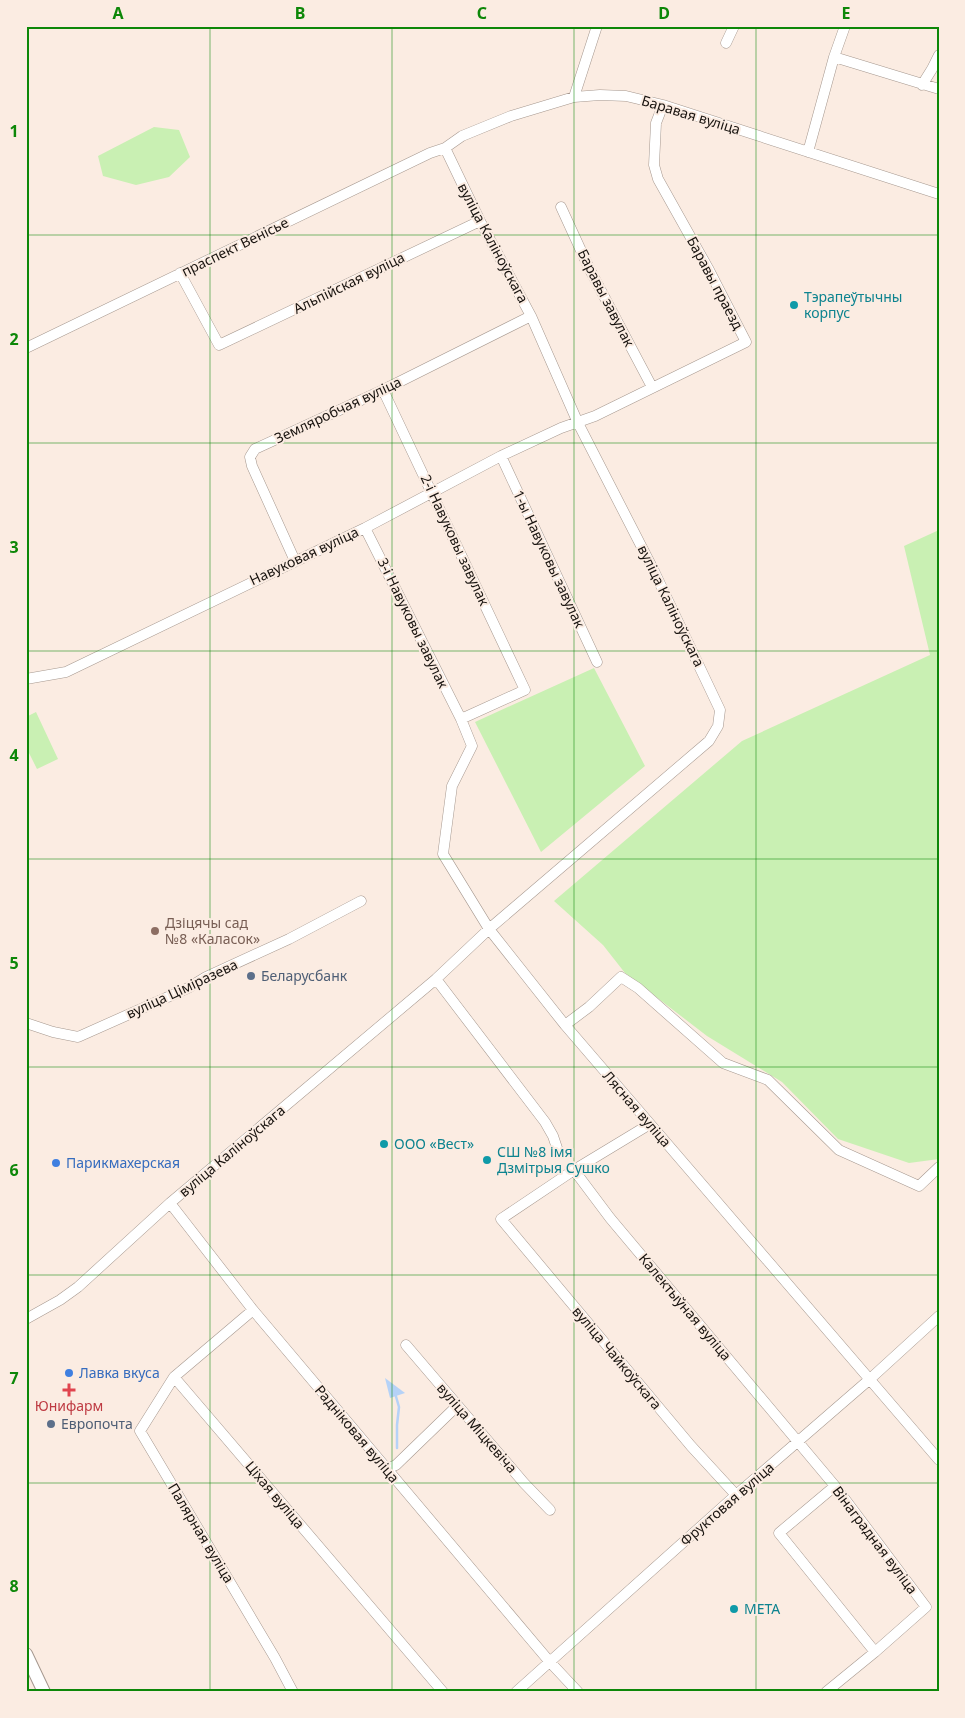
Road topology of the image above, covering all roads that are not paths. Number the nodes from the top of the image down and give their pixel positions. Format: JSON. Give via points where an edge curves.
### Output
{"nodes":[{"id":1,"x":596,"y":26,"type":"edge"},
{"id":2,"x":734,"y":26,"type":"edge"},
{"id":3,"x":845,"y":26,"type":"edge"},
{"id":4,"x":726,"y":43,"type":"dead end"},
{"id":5,"x":939,"y":55,"type":"edge"},
{"id":6,"x":834,"y":57,"type":"junction"},
{"id":7,"x":922,"y":85,"type":"junction"},
{"id":8,"x":939,"y":89,"type":"edge"},
{"id":9,"x":574,"y":97,"type":"junction"},
{"id":10,"x":663,"y":105,"type":"junction"},
{"id":11,"x":445,"y":148,"type":"junction"},
{"id":12,"x":808,"y":152,"type":"junction"},
{"id":13,"x":939,"y":194,"type":"edge"},
{"id":14,"x":561,"y":207,"type":"dead end"},
{"id":15,"x":480,"y":221,"type":"junction"},
{"id":16,"x":180,"y":273,"type":"junction"},
{"id":17,"x":531,"y":316,"type":"junction"},
{"id":18,"x":26,"y":348,"type":"edge"},
{"id":19,"x":652,"y":387,"type":"junction"},
{"id":20,"x":383,"y":390,"type":"junction"},
{"id":21,"x":578,"y":423,"type":"junction"},
{"id":22,"x":501,"y":456,"type":"junction"},
{"id":23,"x":432,"y":492,"type":"junction"},
{"id":24,"x":365,"y":528,"type":"junction"},
{"id":25,"x":295,"y":561,"type":"junction"},
{"id":26,"x":597,"y":662,"type":"dead end"},
{"id":27,"x":26,"y":679,"type":"edge"},
{"id":28,"x":461,"y":719,"type":"junction"},
{"id":29,"x":360,"y":900,"type":"dead end"},
{"id":30,"x":489,"y":929,"type":"junction"},
{"id":31,"x":436,"y":979,"type":"junction"},
{"id":32,"x":26,"y":1023,"type":"edge"},
{"id":33,"x":565,"y":1025,"type":"junction"},
{"id":34,"x":650,"y":1124,"type":"junction"},
{"id":35,"x":558,"y":1151,"type":"dead end"},
{"id":36,"x":939,"y":1167,"type":"edge"},
{"id":37,"x":574,"y":1170,"type":"junction"},
{"id":38,"x":170,"y":1203,"type":"junction"},
{"id":39,"x":253,"y":1310,"type":"junction"},
{"id":40,"x":939,"y":1317,"type":"edge"},
{"id":41,"x":26,"y":1319,"type":"edge"},
{"id":42,"x":406,"y":1345,"type":"dead end"},
{"id":43,"x":174,"y":1377,"type":"junction"},
{"id":44,"x":870,"y":1379,"type":"junction"},
{"id":45,"x":457,"y":1406,"type":"junction"},
{"id":46,"x":799,"y":1442,"type":"junction"},
{"id":47,"x":939,"y":1460,"type":"edge"},
{"id":48,"x":387,"y":1469,"type":"junction"},
{"id":49,"x":835,"y":1486,"type":"junction"},
{"id":50,"x":736,"y":1495,"type":"junction"},
{"id":51,"x":550,"y":1510,"type":"dead end"},
{"id":52,"x":875,"y":1652,"type":"junction"},
{"id":53,"x":26,"y":1654,"type":"edge"},
{"id":54,"x":549,"y":1661,"type":"junction"},
{"id":55,"x":26,"y":1674,"type":"edge"},
{"id":56,"x":34,"y":1692,"type":"edge"},
{"id":57,"x":44,"y":1692,"type":"edge"},
{"id":58,"x":293,"y":1692,"type":"edge"},
{"id":59,"x":443,"y":1692,"type":"edge"},
{"id":60,"x":516,"y":1692,"type":"edge"},
{"id":61,"x":578,"y":1692,"type":"edge"},
{"id":62,"x":826,"y":1692,"type":"edge"}],
"edges":[{"from":1,"to":9,"type":"street"},
{"from":2,"to":4,"type":"street"},
{"from":3,"to":6,"type":"street"},
{"from":5,"to":7,"type":"street"},
{"from":6,"to":7,"type":"street"},
{"from":6,"to":12,"type":"street"},
{"from":7,"to":8,"type":"street"},
{"from":9,"to":10,"type":"street","name":"Баравая вуліца","via":[[626,96]]},
{"from":9,"to":11,"type":"street","name":"Баравая вуліца","via":[[511,116],[462,136]]},
{"from":10,"to":12,"type":"street","name":"Баравая вуліца"},
{"from":10,"to":19,"type":"street","name":"Баравы праезд","via":[[656,123],[654,166],[658,178],[746,342]]},
{"from":11,"to":15,"type":"street","name":"вуліца Каліноўскага"},
{"from":11,"to":16,"type":"street","name":"праспект Венісье"},
{"from":12,"to":13,"type":"street","name":"Баравая вуліца"},
{"from":14,"to":19,"type":"street","name":"Баравы завулак","via":[[589,268]]},
{"from":15,"to":16,"type":"street","name":"Альпійская вуліца","via":[[219,345]]},
{"from":15,"to":17,"type":"street","name":"вуліца Каліноўскага"},
{"from":16,"to":18,"type":"street","name":"праспект Венісье"},
{"from":17,"to":20,"type":"street","name":"Земляробчая вуліца"},
{"from":17,"to":21,"type":"street","name":"вуліца Каліноўскага"},
{"from":19,"to":21,"type":"street","name":"Баравы праезд"},
{"from":20,"to":23,"type":"street","name":"2-і Навуковы завулак"},
{"from":20,"to":25,"type":"street","name":"Земляробчая вуліца","via":[[255,448],[250,457]]},
{"from":21,"to":22,"type":"street","name":"Навуковая вуліца"},
{"from":21,"to":30,"type":"street","name":"вуліца Каліноўскага","via":[[720,710],[718,726],[710,741]]},
{"from":22,"to":23,"type":"street","name":"Навуковая вуліца"},
{"from":22,"to":26,"type":"street","name":"1-ы Навуковы завулак"},
{"from":23,"to":24,"type":"street","name":"Навуковая вуліца"},
{"from":23,"to":28,"type":"street","name":"2-і Навуковы завулак","via":[[525,690]]},
{"from":24,"to":25,"type":"street","name":"Навуковая вуліца"},
{"from":24,"to":28,"type":"street","name":"3-і Навуковы завулак"},
{"from":25,"to":27,"type":"street","name":"Навуковая вуліца","via":[[66,672]]},
{"from":28,"to":30,"type":"street","name":"Лясная вуліца","via":[[472,746],[452,786],[443,854]]},
{"from":29,"to":32,"type":"street","name":"вуліца Ціміразева","via":[[289,939],[78,1037]]},
{"from":30,"to":31,"type":"street","name":"вуліца Каліноўскага"},
{"from":30,"to":33,"type":"street","name":"Лясная вуліца"},
{"from":31,"to":35,"type":"street","via":[[545,1122]]},
{"from":31,"to":38,"type":"street","name":"вуліца Каліноўскага"},
{"from":33,"to":34,"type":"street","name":"Лясная вуліца"},
{"from":33,"to":36,"type":"street","via":[[621,977],[638,988],[722,1063],[768,1080],[839,1150],[919,1186]]},
{"from":34,"to":37,"type":"street"},
{"from":34,"to":44,"type":"street","name":"Лясная вуліца"},
{"from":37,"to":46,"type":"street","name":"Калектыўная вуліца","via":[[610,1218]]},
{"from":37,"to":50,"type":"street","name":"вуліца Чайкоўскага","via":[[501,1220]]},
{"from":38,"to":39,"type":"street","name":"Радніковая вуліца"},
{"from":38,"to":41,"type":"street","name":"вуліца Каліноўскага","via":[[78,1287]]},
{"from":39,"to":43,"type":"street"},
{"from":39,"to":48,"type":"street","name":"Радніковая вуліца"},
{"from":40,"to":44,"type":"street","name":"Фруктовая вуліца"},
{"from":42,"to":45,"type":"street","name":"вуліца Міцкевіча"},
{"from":43,"to":58,"type":"street","name":"Палярная вуліца","via":[[140,1431]]},
{"from":43,"to":59,"type":"street","name":"Ціхая вуліца"},
{"from":44,"to":46,"type":"street","name":"Фруктовая вуліца"},
{"from":44,"to":47,"type":"street","name":"Лясная вуліца"},
{"from":45,"to":48,"type":"street","via":[[396,1465]]},
{"from":45,"to":51,"type":"street","name":"вуліца Міцкевіча"},
{"from":46,"to":49,"type":"street","name":"Вінаградная вуліца"},
{"from":46,"to":50,"type":"street","name":"Фруктовая вуліца"},
{"from":48,"to":54,"type":"street","name":"Радніковая вуліца"},
{"from":49,"to":52,"type":"street","name":"Вінаградная вуліца","via":[[926,1608]]},
{"from":49,"to":52,"type":"street","via":[[779,1533]]},
{"from":50,"to":54,"type":"street","name":"Фруктовая вуліца"},
{"from":52,"to":62,"type":"street","name":"Вінаградная вуліца"},
{"from":53,"to":57,"type":"main road"},
{"from":54,"to":60,"type":"street","name":"Фруктовая вуліца"},
{"from":54,"to":61,"type":"street","name":"Радніковая вуліца"},
{"from":55,"to":56,"type":"main road"}]}
